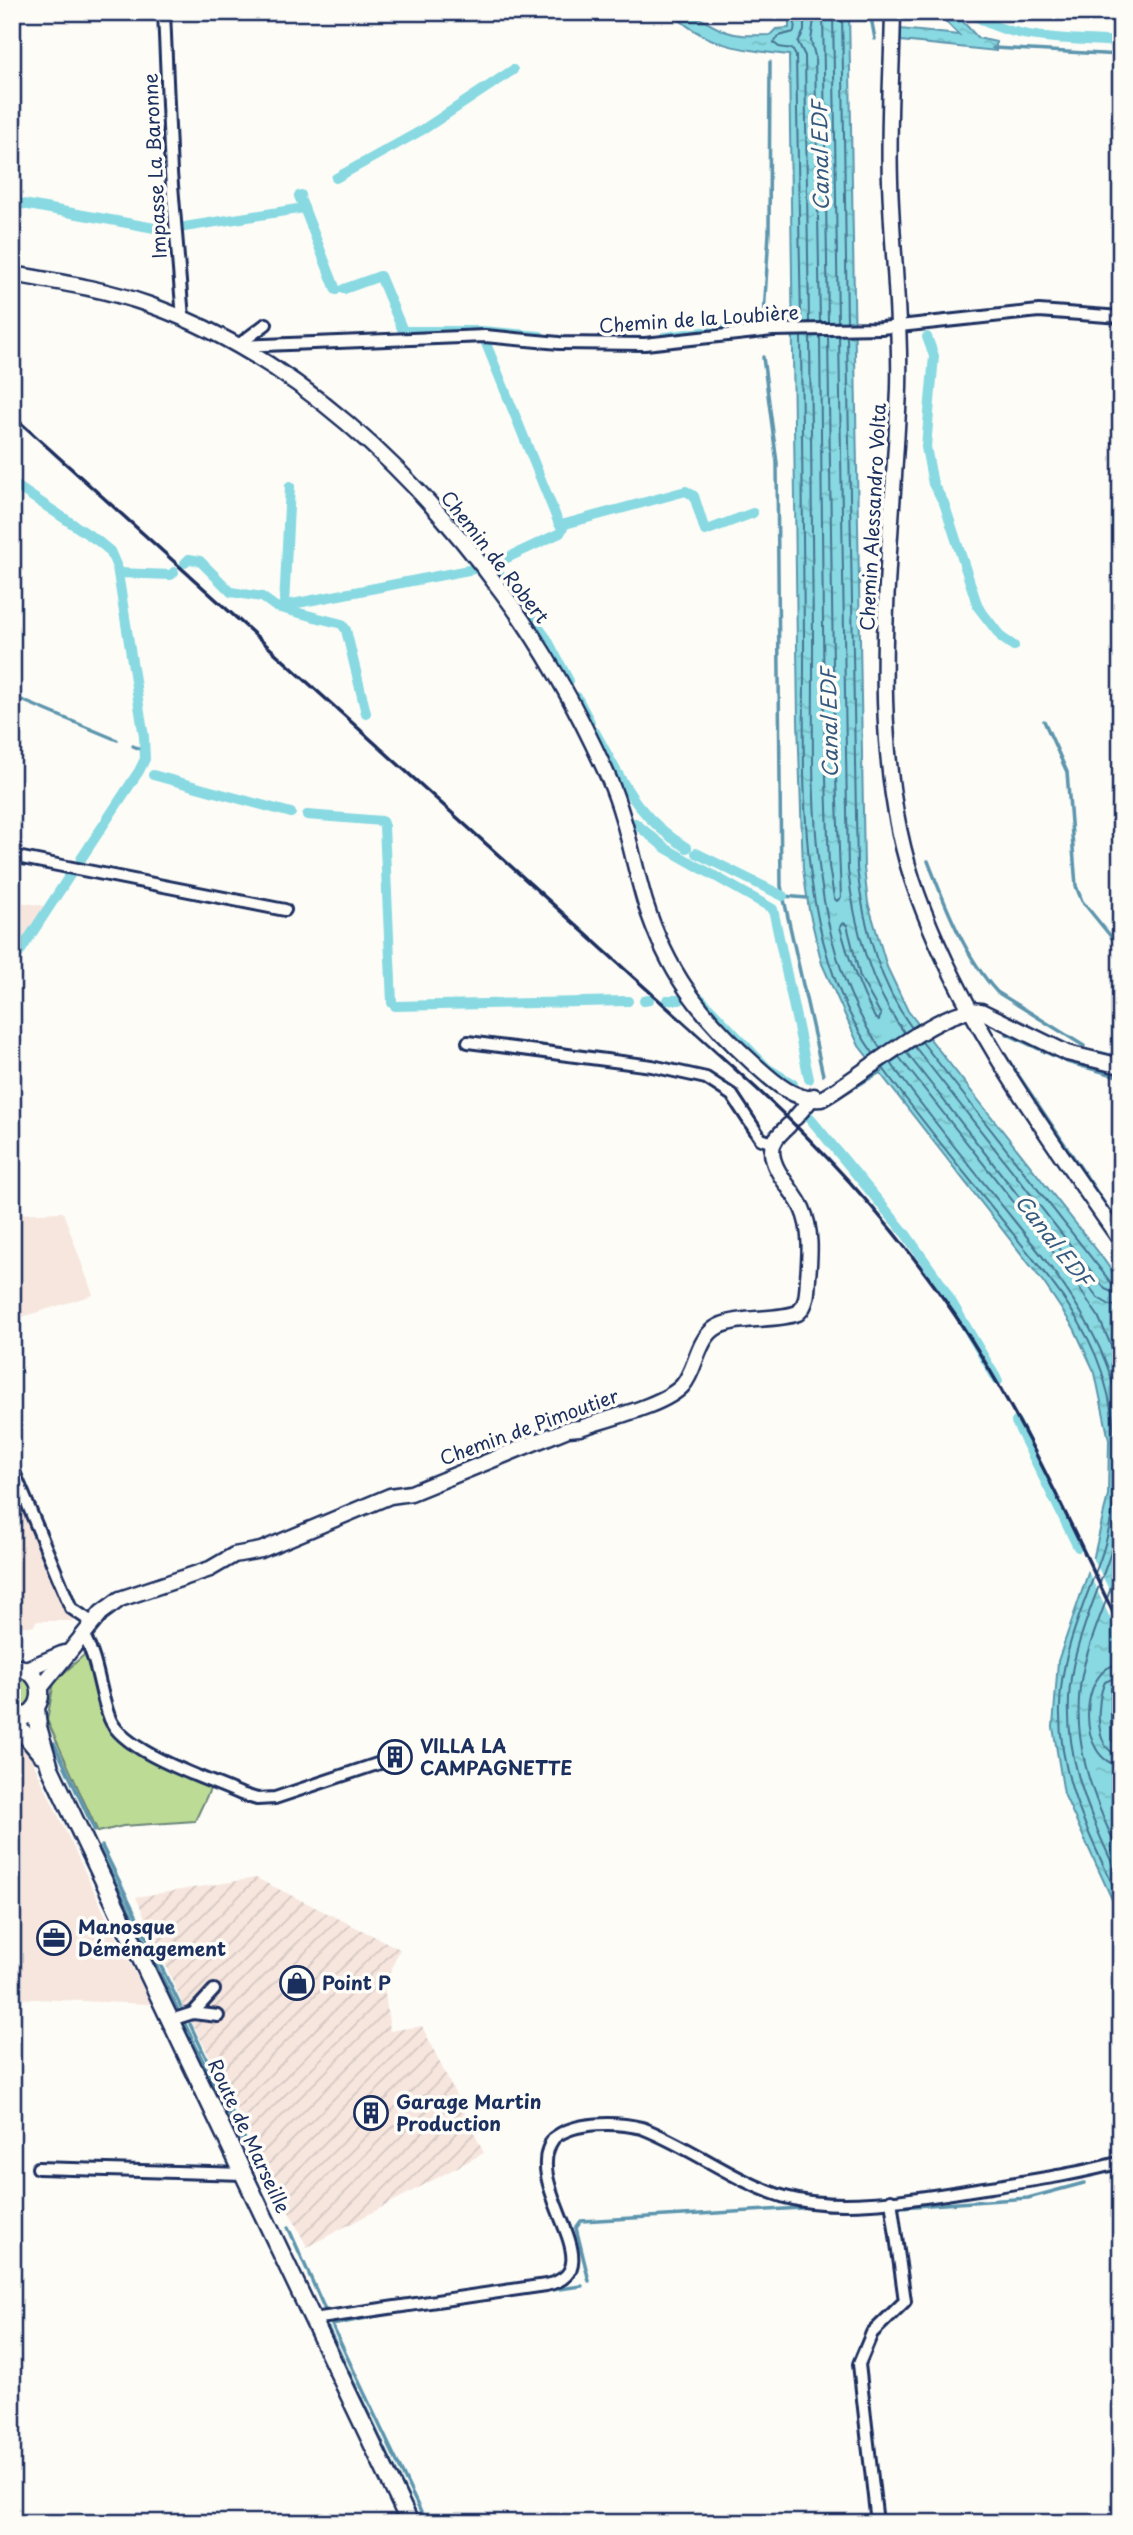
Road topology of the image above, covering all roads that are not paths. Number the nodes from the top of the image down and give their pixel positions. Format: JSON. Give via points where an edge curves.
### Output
{"nodes":[{"id":1,"x":164,"y":12,"type":"edge"},
{"id":2,"x":893,"y":12,"type":"edge"},
{"id":3,"x":12,"y":274,"type":"edge"},
{"id":4,"x":1121,"y":317,"type":"edge"},
{"id":5,"x":183,"y":318,"type":"junction"},
{"id":6,"x":266,"y":324,"type":"dead end"},
{"id":7,"x":898,"y":327,"type":"junction"},
{"id":8,"x":237,"y":346,"type":"junction"},
{"id":9,"x":12,"y":856,"type":"edge"},
{"id":10,"x":285,"y":910,"type":"dead end"},
{"id":11,"x":968,"y":1009,"type":"junction"},
{"id":12,"x":1003,"y":1021,"type":"junction"},
{"id":13,"x":468,"y":1042,"type":"dead end"},
{"id":14,"x":991,"y":1048,"type":"junction"},
{"id":15,"x":1121,"y":1066,"type":"edge"},
{"id":16,"x":843,"y":1085,"type":"junction"},
{"id":17,"x":809,"y":1095,"type":"junction"},
{"id":18,"x":773,"y":1143,"type":"junction"},
{"id":19,"x":1121,"y":1241,"type":"edge"},
{"id":20,"x":12,"y":1467,"type":"edge"},
{"id":21,"x":93,"y":1623,"type":"junction"},
{"id":22,"x":84,"y":1636,"type":"junction"},
{"id":23,"x":72,"y":1649,"type":"junction"},
{"id":24,"x":17,"y":1667,"type":"edge"},
{"id":25,"x":41,"y":1687,"type":"junction"},
{"id":26,"x":37,"y":1708,"type":"junction"},
{"id":27,"x":12,"y":1719,"type":"edge"},
{"id":28,"x":383,"y":1762,"type":"dead end"},
{"id":29,"x":50,"y":1768,"type":"junction"},
{"id":30,"x":214,"y":1990,"type":"dead end"},
{"id":31,"x":193,"y":2013,"type":"junction"},
{"id":32,"x":218,"y":2016,"type":"dead end"},
{"id":33,"x":171,"y":2020,"type":"junction"},
{"id":34,"x":1121,"y":2162,"type":"edge"},
{"id":35,"x":38,"y":2168,"type":"dead end"},
{"id":36,"x":244,"y":2174,"type":"junction"},
{"id":37,"x":891,"y":2200,"type":"junction"},
{"id":38,"x":313,"y":2319,"type":"junction"},
{"id":39,"x":410,"y":2523,"type":"edge"},
{"id":40,"x":877,"y":2523,"type":"edge"}],
"edges":[{"from":1,"to":5,"type":"street","name":"Impasse La Baronne"},
{"from":2,"to":7,"type":"main road","name":"Chemin Alessandro Volta","via":[[890,181]]},
{"from":3,"to":5,"type":"main road","name":"Chemin de Robert","via":[[109,292]]},
{"from":4,"to":7,"type":"street","name":"Chemin de la Loubière","via":[[1039,311]]},
{"from":5,"to":8,"type":"main road","name":"Chemin de Robert"},
{"from":6,"to":8,"type":"street"},
{"from":7,"to":8,"type":"street","name":"Chemin de la Loubière","via":[[773,330],[645,344],[485,336]]},
{"from":7,"to":11,"type":"main road","name":"Chemin Alessandro Volta","via":[[887,616],[890,772],[895,817],[917,895]]},
{"from":8,"to":17,"type":"main road","name":"Chemin de Robert","via":[[306,391],[379,452],[502,592],[539,645],[608,778],[653,925],[679,981],[743,1054],[793,1095]]},
{"from":9,"to":10,"type":"street"},
{"from":11,"to":12,"type":"main road"},
{"from":11,"to":14,"type":"main road","name":"Chemin Alessandro Volta"},
{"from":11,"to":16,"type":"main road","via":[[944,1018]]},
{"from":12,"to":14,"type":"main road","via":[[992,1029]]},
{"from":12,"to":15,"type":"main road","via":[[1067,1053]]},
{"from":13,"to":18,"type":"street","via":[[699,1076],[732,1095],[761,1139]]},
{"from":14,"to":19,"type":"main road","name":"Chemin Alessandro Volta"},
{"from":16,"to":17,"type":"main road"},
{"from":16,"to":17,"type":"main road","via":[[821,1099]]},
{"from":17,"to":18,"type":"main road"},
{"from":18,"to":21,"type":"main road","name":"Chemin de Pimoutier","via":[[773,1160],[807,1222],[806,1303],[798,1313],[715,1329],[681,1387],[663,1398],[568,1429],[254,1553],[234,1555],[210,1569],[135,1593],[106,1608]]},
{"from":20,"to":21,"type":"street","via":[[71,1608]]},
{"from":21,"to":22,"type":"main road","name":"Chemin de Pimoutier"},
{"from":22,"to":23,"type":"main road","name":"Chemin de Pimoutier"},
{"from":22,"to":28,"type":"street","via":[[95,1656],[110,1719],[121,1735],[146,1752],[257,1799],[299,1792]]},
{"from":23,"to":24,"type":"main road","name":"Chemin de Pimoutier"},
{"from":23,"to":25,"type":"main road","name":"Chemin de Pimoutier"},
{"from":24,"to":25,"type":"main road","via":[[37,1678]]},
{"from":25,"to":26,"type":"main road","name":"Route de Marseille"},
{"from":26,"to":27,"type":"main road"},
{"from":26,"to":29,"type":"main road","name":"Route de Marseille"},
{"from":27,"to":29,"type":"main road","name":"Route de Marseille"},
{"from":29,"to":33,"type":"main road","name":"Route de Marseille"},
{"from":30,"to":31,"type":"street"},
{"from":31,"to":32,"type":"street"},
{"from":31,"to":33,"type":"street"},
{"from":33,"to":36,"type":"main road","name":"Route de Marseille"},
{"from":34,"to":37,"type":"street"},
{"from":35,"to":36,"type":"street"},
{"from":36,"to":38,"type":"main road","name":"Route de Marseille"},
{"from":37,"to":38,"type":"street","via":[[810,2203],[762,2188],[642,2128],[577,2128],[554,2138],[545,2161],[553,2203],[574,2253],[573,2269],[565,2278],[546,2285]]},
{"from":37,"to":40,"type":"street","via":[[906,2295],[902,2305],[867,2340],[859,2364]]},
{"from":38,"to":39,"type":"main road","name":"Route de Marseille"}]}
